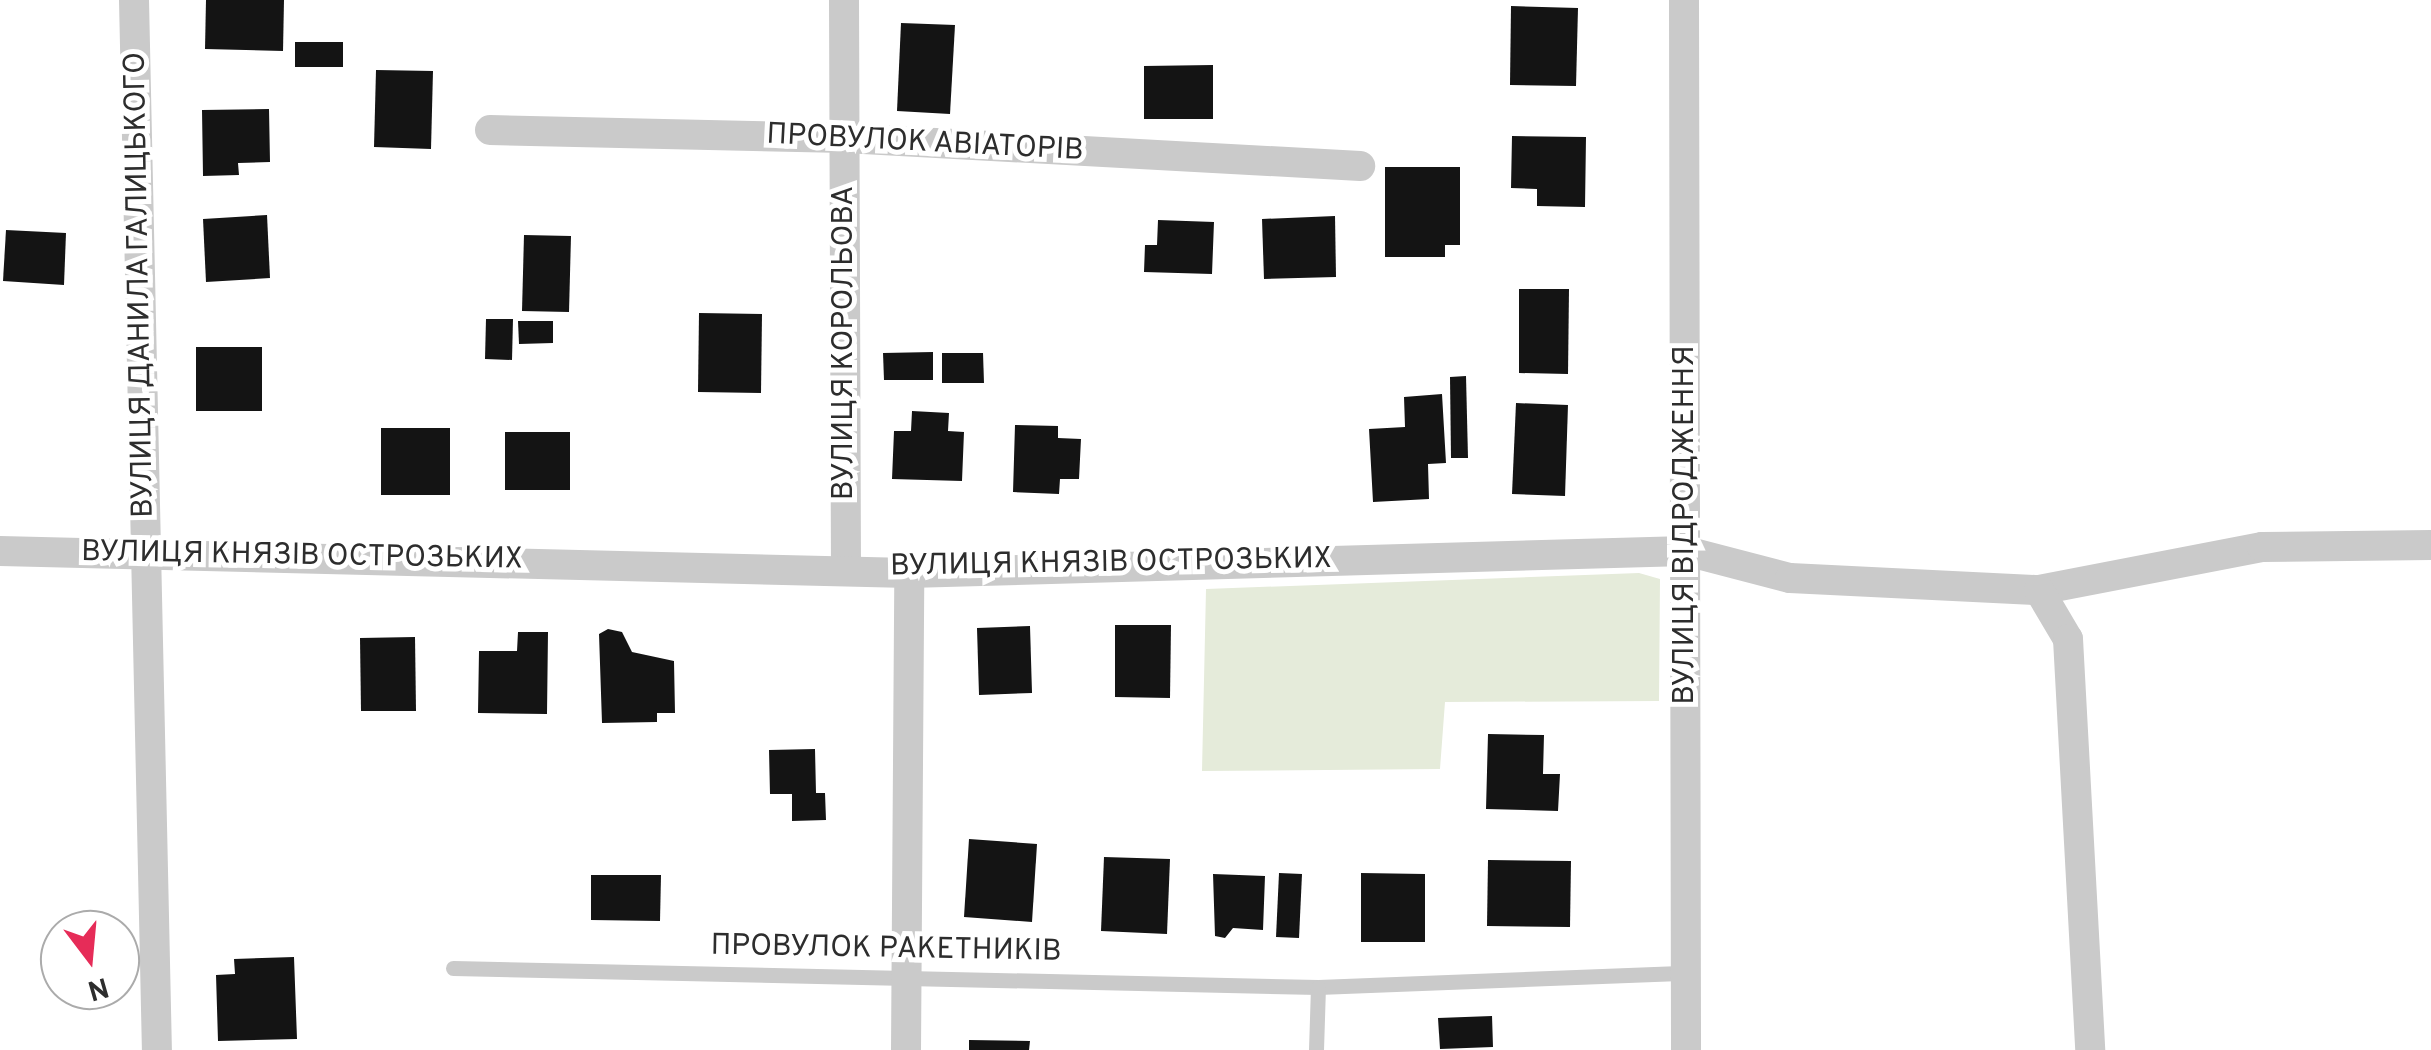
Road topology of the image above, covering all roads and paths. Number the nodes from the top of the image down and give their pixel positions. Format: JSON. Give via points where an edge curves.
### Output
{"nodes":[{"id":1,"x":134,"y":0,"type":"edge"},
{"id":2,"x":844,"y":0,"type":"edge"},
{"id":3,"x":1684,"y":0,"type":"edge"},
{"id":4,"x":490,"y":130,"type":"dead end"},
{"id":5,"x":844,"y":138,"type":"junction"},
{"id":6,"x":1360,"y":166,"type":"dead end"},
{"id":7,"x":2431,"y":545,"type":"edge"},
{"id":8,"x":1686,"y":551,"type":"junction"},
{"id":9,"x":0,"y":552,"type":"edge"},
{"id":10,"x":148,"y":554,"type":"junction"},
{"id":11,"x":846,"y":567,"type":"junction"},
{"id":12,"x":908,"y":573,"type":"junction"},
{"id":13,"x":2039,"y":590,"type":"junction"},
{"id":14,"x":453,"y":968,"type":"dead end"},
{"id":15,"x":1691,"y":973,"type":"junction"},
{"id":16,"x":906,"y":978,"type":"junction"},
{"id":17,"x":1318,"y":987,"type":"junction"},
{"id":18,"x":156,"y":1050,"type":"edge"},
{"id":19,"x":906,"y":1050,"type":"edge"},
{"id":20,"x":1316,"y":1050,"type":"edge"},
{"id":21,"x":1686,"y":1050,"type":"edge"},
{"id":22,"x":2090,"y":1050,"type":"edge"}],
"edges":[{"from":1,"to":10,"type":"street","name":"ВУЛИЦЯ ДАНИЛА ГАЛИЦЬКОГО"},
{"from":2,"to":5,"type":"street","name":"ВУЛИЦЯ КОРОЛЬОВА"},
{"from":3,"to":8,"type":"street","name":"ВУЛИЦЯ ВІДРОДЖЕННЯ"},
{"from":4,"to":5,"type":"street","name":"ПРОВУЛОК АВІАТОРІВ"},
{"from":5,"to":6,"type":"street","name":"ПРОВУЛОК АВІАТОРІВ"},
{"from":5,"to":11,"type":"street","name":"ВУЛИЦЯ КОРОЛЬОВА"},
{"from":7,"to":13,"type":"street","name":"ВУЛИЦЯ КНЯЗІВ ОСТРОЗЬКИХ","via":[[2262,547]]},
{"from":8,"to":12,"type":"street","name":"ВУЛИЦЯ КНЯЗІВ ОСТРОЗЬКИХ"},
{"from":8,"to":13,"type":"street","name":"ВУЛИЦЯ КНЯЗІВ ОСТРОЗЬКИХ","via":[[1790,578]]},
{"from":8,"to":15,"type":"street","name":"ВУЛИЦЯ ВІДРОДЖЕННЯ"},
{"from":9,"to":10,"type":"street","name":"ВУЛИЦЯ КНЯЗІВ ОСТРОЗЬКИХ"},
{"from":10,"to":11,"type":"street","name":"ВУЛИЦЯ КНЯЗІВ ОСТРОЗЬКИХ"},
{"from":10,"to":18,"type":"street","name":"ВУЛИЦЯ ДАНИЛА ГАЛИЦЬКОГО"},
{"from":11,"to":12,"type":"street","name":"ВУЛИЦЯ КНЯЗІВ ОСТРОЗЬКИХ"},
{"from":12,"to":16,"type":"street"},
{"from":13,"to":22,"type":"street","via":[[2068,639]]},
{"from":14,"to":16,"type":"lane","name":"ПРОВУЛОК РАКЕТНИКІВ"},
{"from":15,"to":17,"type":"lane","name":"ПРОВУЛОК РАКЕТНИКІВ"},
{"from":15,"to":21,"type":"street","name":"ВУЛИЦЯ ВІДРОДЖЕННЯ"},
{"from":16,"to":17,"type":"lane","name":"ПРОВУЛОК РАКЕТНИКІВ"},
{"from":16,"to":19,"type":"street"},
{"from":17,"to":20,"type":"lane"}]}
